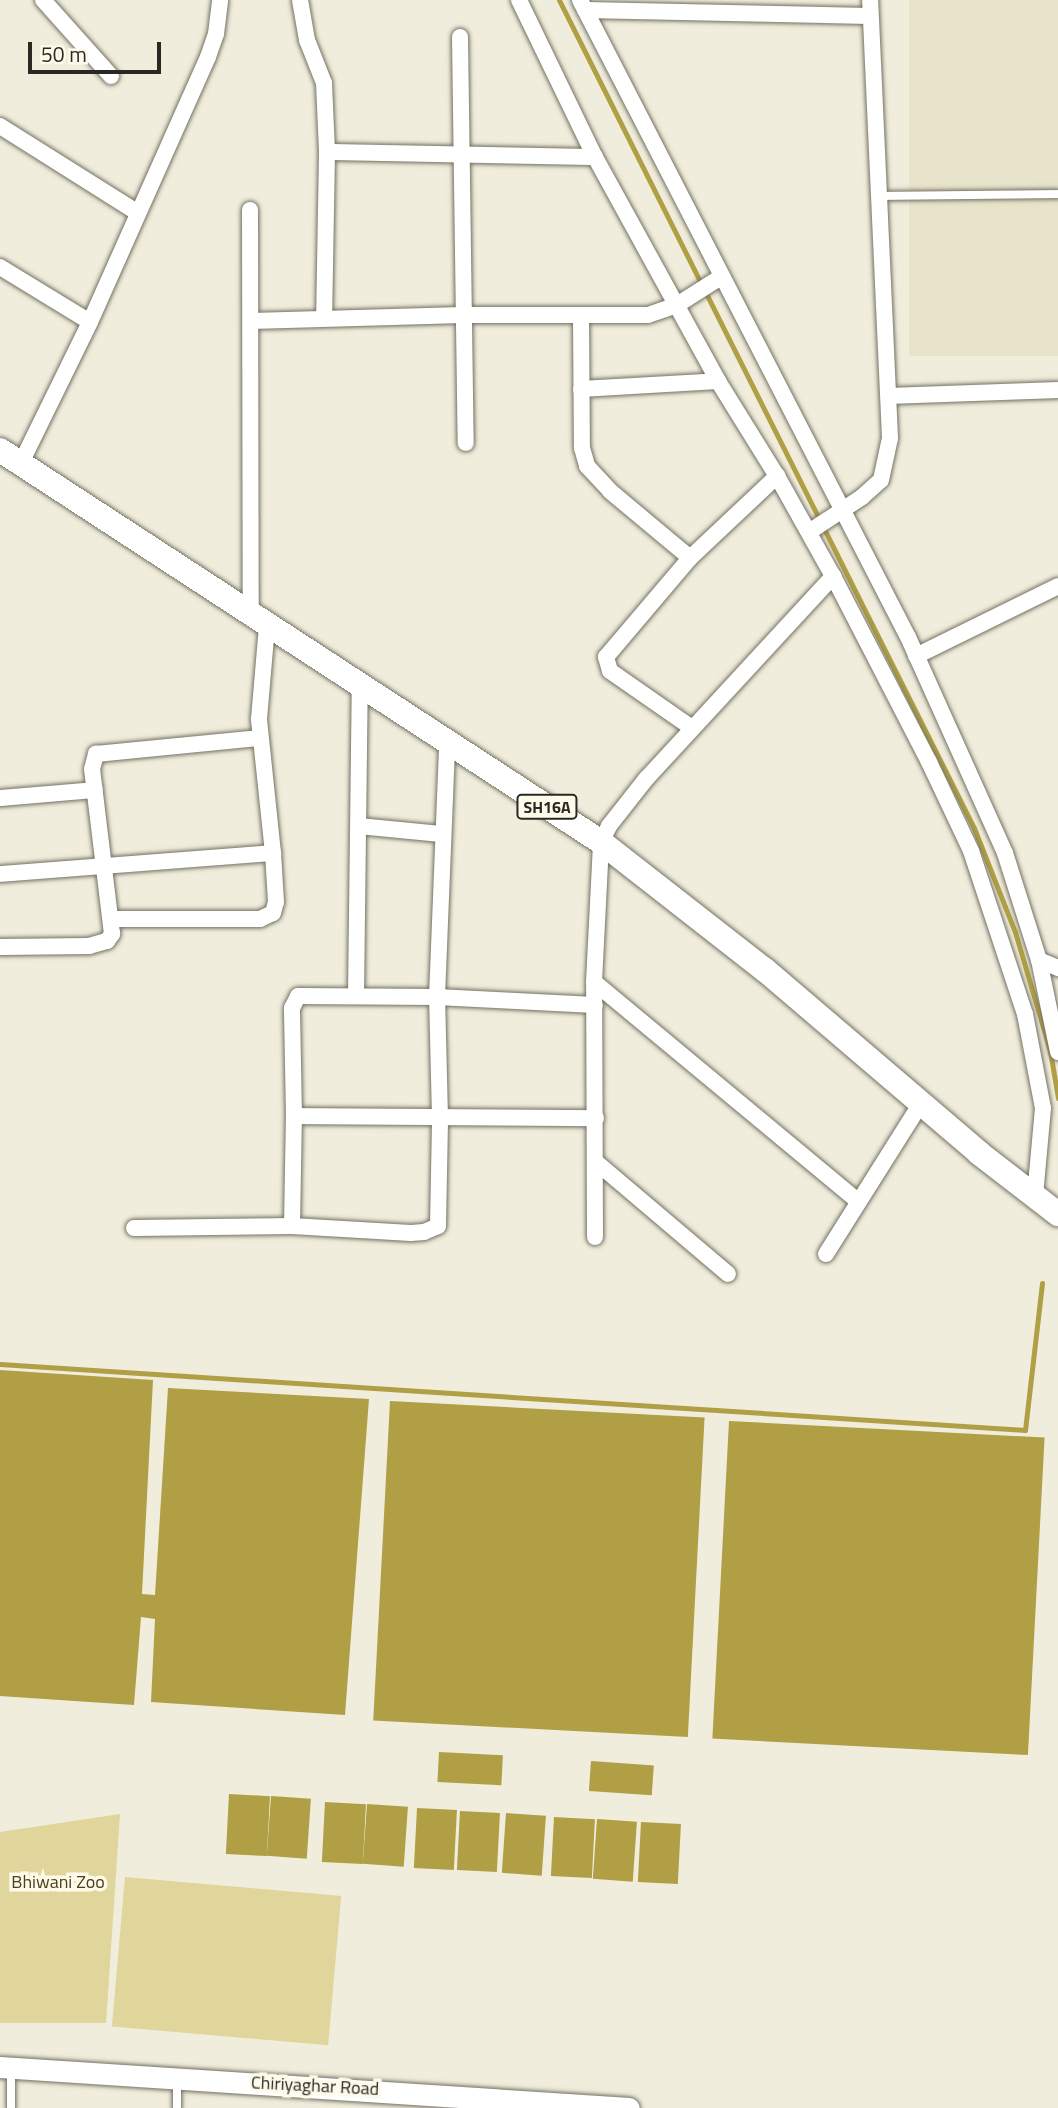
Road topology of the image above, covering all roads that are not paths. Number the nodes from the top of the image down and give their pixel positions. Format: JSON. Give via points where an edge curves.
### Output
{"nodes":[{"id":1,"x":43,"y":0,"type":"edge"},
{"id":2,"x":220,"y":0,"type":"edge"},
{"id":3,"x":300,"y":0,"type":"edge"},
{"id":4,"x":519,"y":0,"type":"edge"},
{"id":5,"x":583,"y":5,"type":"edge"},
{"id":6,"x":870,"y":8,"type":"edge"},
{"id":7,"x":460,"y":37,"type":"dead end"},
{"id":8,"x":111,"y":76,"type":"dead end"},
{"id":9,"x":0,"y":126,"type":"edge"},
{"id":10,"x":327,"y":152,"type":"junction"},
{"id":11,"x":460,"y":154,"type":"junction"},
{"id":12,"x":594,"y":157,"type":"junction"},
{"id":13,"x":1058,"y":194,"type":"edge"},
{"id":14,"x":879,"y":196,"type":"junction"},
{"id":15,"x":250,"y":210,"type":"dead end"},
{"id":16,"x":138,"y":213,"type":"junction"},
{"id":17,"x":0,"y":267,"type":"edge"},
{"id":18,"x":710,"y":283,"type":"junction"},
{"id":19,"x":677,"y":305,"type":"junction"},
{"id":20,"x":463,"y":315,"type":"junction"},
{"id":21,"x":581,"y":316,"type":"junction"},
{"id":22,"x":324,"y":318,"type":"junction"},
{"id":23,"x":251,"y":321,"type":"junction"},
{"id":24,"x":90,"y":322,"type":"junction"},
{"id":25,"x":718,"y":381,"type":"junction"},
{"id":26,"x":581,"y":389,"type":"junction"},
{"id":27,"x":1058,"y":390,"type":"edge"},
{"id":28,"x":889,"y":396,"type":"junction"},
{"id":29,"x":466,"y":443,"type":"dead end"},
{"id":30,"x":10,"y":456,"type":"edge"},
{"id":31,"x":778,"y":475,"type":"junction"},
{"id":32,"x":842,"y":510,"type":"junction"},
{"id":33,"x":818,"y":526,"type":"junction"},
{"id":34,"x":690,"y":558,"type":"junction"},
{"id":35,"x":833,"y":576,"type":"junction"},
{"id":36,"x":1058,"y":586,"type":"edge"},
{"id":37,"x":259,"y":621,"type":"junction"},
{"id":38,"x":916,"y":656,"type":"junction"},
{"id":39,"x":360,"y":685,"type":"junction"},
{"id":40,"x":692,"y":728,"type":"junction"},
{"id":41,"x":260,"y":738,"type":"junction"},
{"id":42,"x":447,"y":743,"type":"junction"},
{"id":43,"x":95,"y":790,"type":"junction"},
{"id":44,"x":0,"y":798,"type":"edge"},
{"id":45,"x":359,"y":826,"type":"junction"},
{"id":46,"x":441,"y":834,"type":"junction"},
{"id":47,"x":601,"y":842,"type":"junction"},
{"id":48,"x":273,"y":853,"type":"junction"},
{"id":49,"x":103,"y":866,"type":"junction"},
{"id":50,"x":0,"y":874,"type":"edge"},
{"id":51,"x":112,"y":919,"type":"junction"},
{"id":52,"x":0,"y":947,"type":"edge"},
{"id":53,"x":1038,"y":960,"type":"junction"},
{"id":54,"x":1058,"y":968,"type":"edge"},
{"id":55,"x":594,"y":982,"type":"junction"},
{"id":56,"x":356,"y":995,"type":"junction"},
{"id":57,"x":437,"y":998,"type":"junction"},
{"id":58,"x":595,"y":1005,"type":"junction"},
{"id":59,"x":1058,"y":1052,"type":"edge"},
{"id":60,"x":921,"y":1103,"type":"junction"},
{"id":61,"x":294,"y":1116,"type":"junction"},
{"id":62,"x":440,"y":1118,"type":"junction"},
{"id":63,"x":596,"y":1118,"type":"junction"},
{"id":64,"x":596,"y":1162,"type":"junction"},
{"id":65,"x":1035,"y":1196,"type":"junction"},
{"id":66,"x":858,"y":1201,"type":"junction"},
{"id":67,"x":1058,"y":1214,"type":"edge"},
{"id":68,"x":292,"y":1226,"type":"junction"},
{"id":69,"x":134,"y":1228,"type":"dead end"},
{"id":70,"x":595,"y":1237,"type":"dead end"},
{"id":71,"x":826,"y":1254,"type":"dead end"},
{"id":72,"x":728,"y":1274,"type":"dead end"},
{"id":73,"x":5,"y":2067,"type":"edge"},
{"id":74,"x":177,"y":2077,"type":"junction"},
{"id":75,"x":595,"y":2107,"type":"edge"},
{"id":76,"x":11,"y":2108,"type":"edge"},
{"id":77,"x":177,"y":2108,"type":"edge"},
{"id":78,"x":629,"y":2108,"type":"edge"}],
"edges":[{"from":1,"to":8,"type":"street"},
{"from":2,"to":16,"type":"street","via":[[214,44]]},
{"from":3,"to":10,"type":"street","via":[[307,40],[324,83]]},
{"from":4,"to":12,"type":"street"},
{"from":5,"to":6,"type":"street"},
{"from":5,"to":18,"type":"street"},
{"from":6,"to":14,"type":"street"},
{"from":7,"to":11,"type":"street"},
{"from":9,"to":16,"type":"street"},
{"from":10,"to":11,"type":"street"},
{"from":10,"to":22,"type":"street"},
{"from":11,"to":12,"type":"street"},
{"from":11,"to":20,"type":"street"},
{"from":12,"to":19,"type":"street"},
{"from":13,"to":14,"type":"lane"},
{"from":14,"to":28,"type":"street"},
{"from":15,"to":23,"type":"street"},
{"from":16,"to":24,"type":"street"},
{"from":17,"to":24,"type":"street"},
{"from":18,"to":19,"type":"street"},
{"from":18,"to":32,"type":"street"},
{"from":19,"to":21,"type":"street","via":[[648,314]]},
{"from":19,"to":25,"type":"street"},
{"from":20,"to":21,"type":"street"},
{"from":20,"to":22,"type":"street"},
{"from":20,"to":29,"type":"street"},
{"from":21,"to":26,"type":"street"},
{"from":22,"to":23,"type":"street"},
{"from":23,"to":37,"type":"street"},
{"from":24,"to":30,"type":"street"},
{"from":25,"to":26,"type":"street"},
{"from":25,"to":31,"type":"street"},
{"from":26,"to":34,"type":"street","via":[[582,448],[590,472]]},
{"from":27,"to":28,"type":"street"},
{"from":28,"to":32,"type":"street","via":[[890,438],[881,480]]},
{"from":30,"to":37,"type":"main road","number":"SH16A"},
{"from":31,"to":33,"type":"street"},
{"from":31,"to":34,"type":"street"},
{"from":32,"to":33,"type":"street"},
{"from":32,"to":38,"type":"street"},
{"from":33,"to":35,"type":"street"},
{"from":34,"to":40,"type":"street","via":[[605,660],[610,671]]},
{"from":35,"to":40,"type":"street"},
{"from":35,"to":65,"type":"street","via":[[971,851],[999,929],[1025,1014],[1043,1108]]},
{"from":36,"to":38,"type":"street"},
{"from":37,"to":39,"type":"main road","number":"SH16A"},
{"from":37,"to":41,"type":"street"},
{"from":38,"to":53,"type":"street","via":[[1005,853]]},
{"from":39,"to":42,"type":"main road","number":"SH16A"},
{"from":39,"to":45,"type":"street"},
{"from":40,"to":47,"type":"street","via":[[624,806]]},
{"from":41,"to":43,"type":"street","via":[[100,752],[92,762]]},
{"from":41,"to":48,"type":"street"},
{"from":42,"to":46,"type":"street"},
{"from":42,"to":47,"type":"main road","number":"SH16A"},
{"from":43,"to":44,"type":"street"},
{"from":43,"to":49,"type":"street"},
{"from":45,"to":46,"type":"street"},
{"from":45,"to":56,"type":"street"},
{"from":46,"to":57,"type":"street"},
{"from":47,"to":55,"type":"street"},
{"from":47,"to":60,"type":"main road","number":"SH16A","via":[[765,970]]},
{"from":48,"to":49,"type":"street"},
{"from":48,"to":51,"type":"street","via":[[276,902],[267,918]]},
{"from":49,"to":50,"type":"street"},
{"from":49,"to":51,"type":"street"},
{"from":51,"to":52,"type":"street","via":[[112,934],[100,943]]},
{"from":53,"to":54,"type":"street"},
{"from":53,"to":59,"type":"street"},
{"from":55,"to":58,"type":"street"},
{"from":55,"to":66,"type":"street"},
{"from":56,"to":57,"type":"street"},
{"from":56,"to":61,"type":"street","via":[[304,995],[292,1004]]},
{"from":57,"to":58,"type":"street"},
{"from":57,"to":62,"type":"street"},
{"from":58,"to":63,"type":"street"},
{"from":60,"to":65,"type":"main road","number":"SH16A"},
{"from":60,"to":66,"type":"street"},
{"from":61,"to":62,"type":"street"},
{"from":61,"to":68,"type":"street"},
{"from":62,"to":63,"type":"street"},
{"from":62,"to":68,"type":"street","via":[[439,1222],[435,1229],[411,1233]]},
{"from":63,"to":64,"type":"street"},
{"from":64,"to":70,"type":"street"},
{"from":64,"to":72,"type":"street"},
{"from":65,"to":67,"type":"main road","number":"SH16A"},
{"from":66,"to":71,"type":"street"},
{"from":68,"to":69,"type":"street"},
{"from":73,"to":74,"type":"street","name":"Chiriyaghar Road"},
{"from":73,"to":76,"type":"lane"},
{"from":74,"to":75,"type":"street","name":"Chiriyaghar Road"},
{"from":74,"to":77,"type":"lane"},
{"from":75,"to":78,"type":"street","name":"Chiriyaghar Road"}]}
